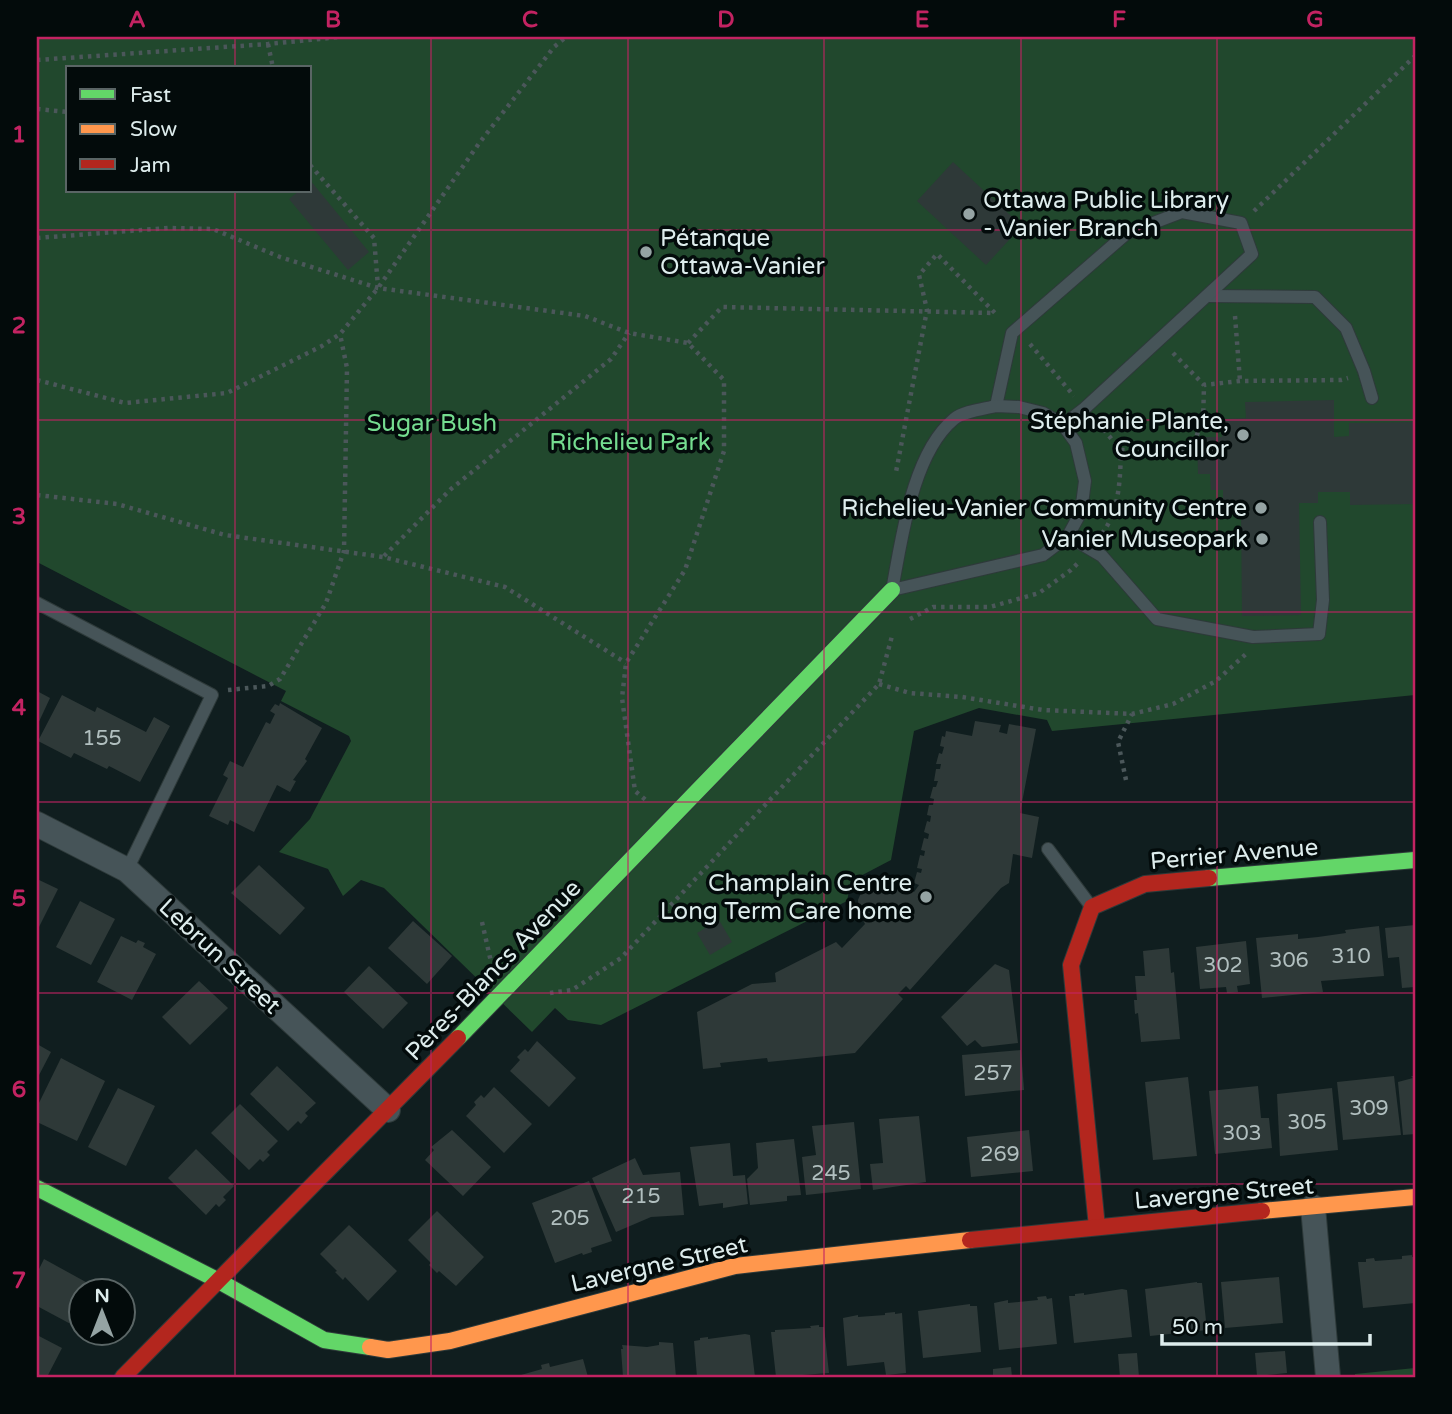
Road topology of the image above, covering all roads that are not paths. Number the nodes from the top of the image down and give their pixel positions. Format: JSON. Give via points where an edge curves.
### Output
{"nodes":[{"id":1,"x":1207,"y":296,"type":"junction"},
{"id":2,"x":1372,"y":398,"type":"dead end"},
{"id":3,"x":996,"y":406,"type":"junction"},
{"id":4,"x":1062,"y":425,"type":"junction"},
{"id":5,"x":1321,"y":522,"type":"dead end"},
{"id":6,"x":1068,"y":536,"type":"junction"},
{"id":7,"x":892,"y":590,"type":"junction"},
{"id":8,"x":37,"y":603,"type":"edge"},
{"id":9,"x":37,"y":824,"type":"edge"},
{"id":10,"x":1048,"y":849,"type":"dead end"},
{"id":11,"x":1415,"y":860,"type":"edge"},
{"id":12,"x":127,"y":870,"type":"junction"},
{"id":13,"x":1092,"y":907,"type":"junction"},
{"id":14,"x":388,"y":1110,"type":"junction"},
{"id":15,"x":37,"y":1188,"type":"edge"},
{"id":16,"x":1415,"y":1197,"type":"edge"},
{"id":17,"x":1313,"y":1207,"type":"junction"},
{"id":18,"x":1097,"y":1227,"type":"junction"},
{"id":19,"x":217,"y":1280,"type":"junction"},
{"id":20,"x":123,"y":1377,"type":"edge"},
{"id":21,"x":1328,"y":1377,"type":"edge"}],
"edges":[{"from":1,"to":2,"type":"lane","via":[[1315,297],[1346,328]]},
{"from":1,"to":3,"type":"lane","via":[[1252,254],[1241,223],[1182,212],[1127,233],[1012,333]]},
{"from":1,"to":4,"type":"lane"},
{"from":3,"to":4,"type":"lane","via":[[1043,413]]},
{"from":3,"to":7,"type":"lane","via":[[956,416],[933,442],[911,505]]},
{"from":4,"to":6,"type":"lane","via":[[1076,443],[1085,481],[1081,512]]},
{"from":5,"to":6,"type":"lane","via":[[1319,634],[1253,637],[1157,619],[1102,556]]},
{"from":6,"to":7,"type":"lane","via":[[1043,555]]},
{"from":7,"to":14,"type":"street","name":"Pères-Blancs Avenue"},
{"from":8,"to":12,"type":"lane","via":[[212,695]]},
{"from":9,"to":12,"type":"street","name":"Lebrun Street"},
{"from":10,"to":13,"type":"lane"},
{"from":11,"to":13,"type":"street","name":"Perrier Avenue","via":[[1145,884]]},
{"from":12,"to":14,"type":"street","name":"Lebrun Street"},
{"from":13,"to":18,"type":"street","via":[[1071,965]]},
{"from":14,"to":19,"type":"street","name":"Pères-Blancs Avenue"},
{"from":15,"to":19,"type":"street","name":"Lavergne Street"},
{"from":16,"to":17,"type":"street","name":"Lavergne Street"},
{"from":17,"to":18,"type":"street","name":"Lavergne Street"},
{"from":17,"to":21,"type":"street"},
{"from":18,"to":19,"type":"street","name":"Lavergne Street","via":[[735,1266],[450,1341],[388,1350],[324,1340]]},
{"from":19,"to":20,"type":"street","name":"Pères-Blancs Avenue"}]}
